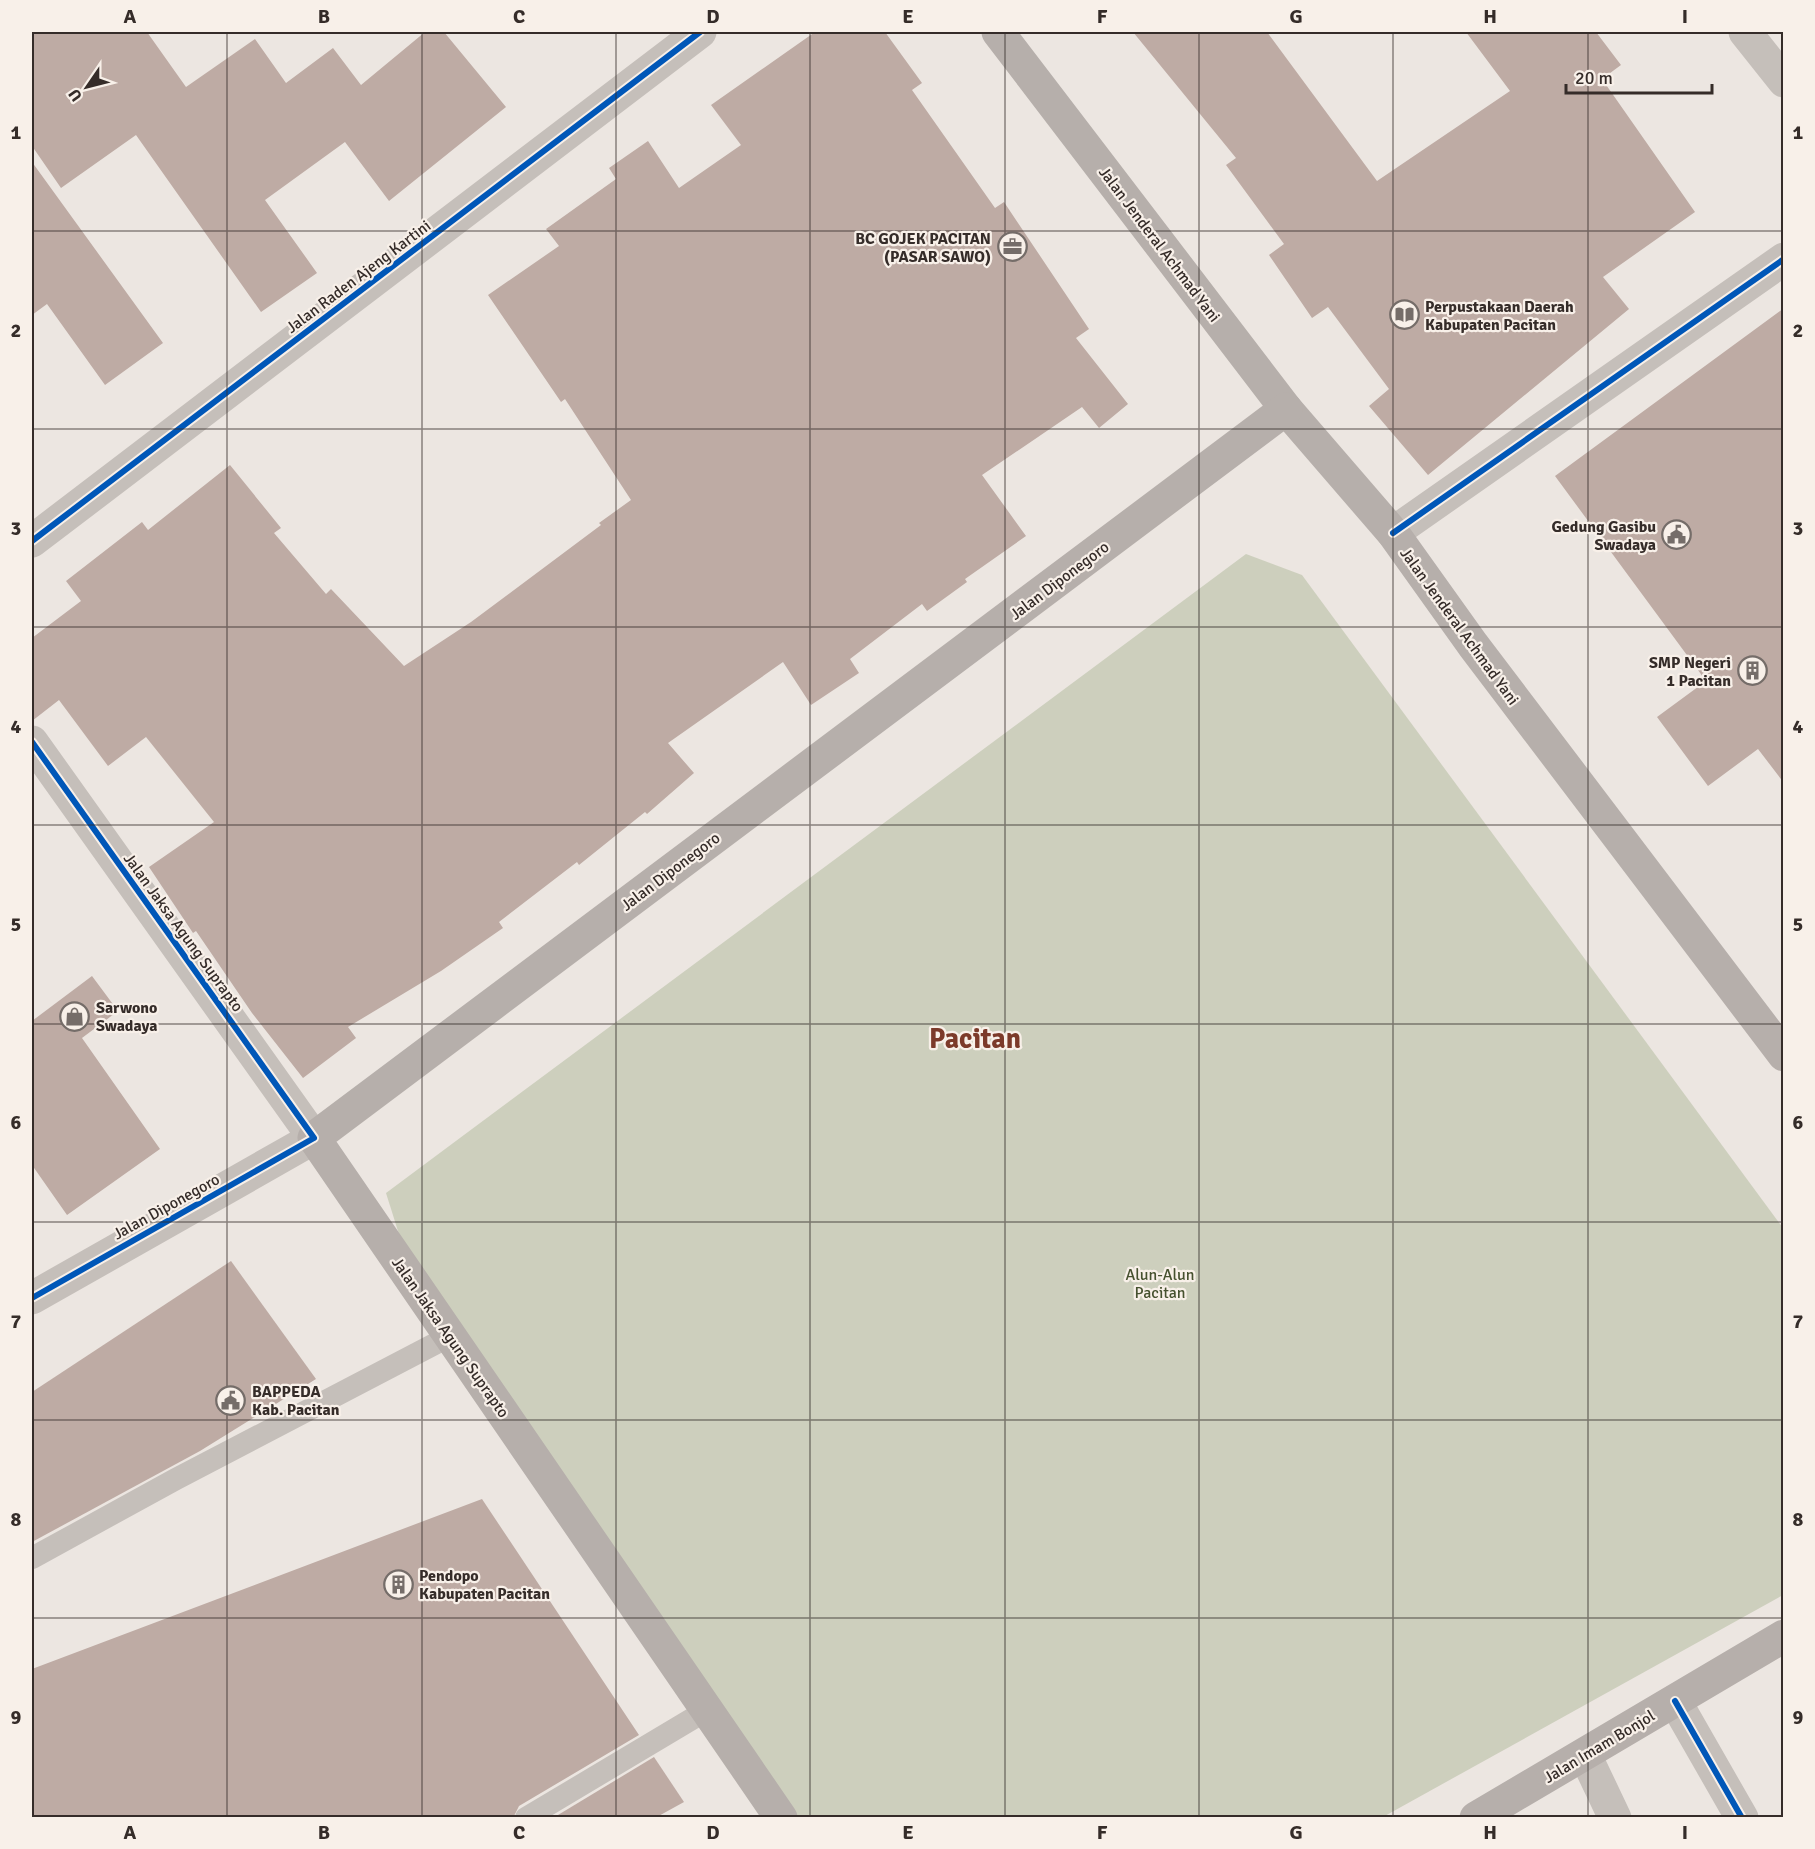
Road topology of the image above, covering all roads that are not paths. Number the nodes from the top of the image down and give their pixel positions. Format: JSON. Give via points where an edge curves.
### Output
{"nodes":[{"id":1,"x":700,"y":32,"type":"edge"},
{"id":2,"x":998,"y":32,"type":"edge"},
{"id":3,"x":1745,"y":32,"type":"edge"},
{"id":4,"x":1784,"y":81,"type":"edge"},
{"id":5,"x":1784,"y":259,"type":"edge"},
{"id":6,"x":1286,"y":409,"type":"junction"},
{"id":7,"x":1393,"y":533,"type":"junction"},
{"id":8,"x":32,"y":541,"type":"edge"},
{"id":9,"x":32,"y":742,"type":"edge"},
{"id":10,"x":1784,"y":1055,"type":"edge"},
{"id":11,"x":314,"y":1138,"type":"junction"},
{"id":12,"x":32,"y":1298,"type":"edge"},
{"id":13,"x":450,"y":1336,"type":"junction"},
{"id":14,"x":32,"y":1558,"type":"edge"},
{"id":15,"x":1784,"y":1636,"type":"edge"},
{"id":16,"x":1675,"y":1701,"type":"junction"},
{"id":17,"x":707,"y":1710,"type":"junction"},
{"id":18,"x":1585,"y":1755,"type":"junction"},
{"id":19,"x":526,"y":1818,"type":"edge"},
{"id":20,"x":781,"y":1818,"type":"edge"},
{"id":21,"x":1476,"y":1818,"type":"edge"},
{"id":22,"x":1615,"y":1818,"type":"edge"},
{"id":23,"x":1742,"y":1818,"type":"edge"}],
"edges":[{"from":1,"to":8,"type":"street","name":"Jalan Raden Ajeng Kartini"},
{"from":2,"to":6,"type":"main road","name":"Jalan Jenderal Achmad Yani"},
{"from":3,"to":4,"type":"street"},
{"from":5,"to":7,"type":"street"},
{"from":6,"to":7,"type":"main road","name":"Jalan Jenderal Achmad Yani"},
{"from":6,"to":11,"type":"main road","name":"Jalan Diponegoro"},
{"from":7,"to":10,"type":"main road","name":"Jalan Jenderal Achmad Yani","via":[[1473,645]]},
{"from":9,"to":11,"type":"street","name":"Jalan Jaksa Agung Suprapto"},
{"from":11,"to":12,"type":"street","name":"Jalan Diponegoro"},
{"from":11,"to":13,"type":"main road","name":"Jalan Jaksa Agung Suprapto"},
{"from":13,"to":14,"type":"lane"},
{"from":13,"to":17,"type":"main road","name":"Jalan Jaksa Agung Suprapto"},
{"from":15,"to":16,"type":"main road","name":"Jalan Imam Bonjol"},
{"from":16,"to":18,"type":"main road","name":"Jalan Imam Bonjol"},
{"from":16,"to":23,"type":"street"},
{"from":17,"to":19,"type":"lane"},
{"from":17,"to":20,"type":"main road","name":"Jalan Jaksa Agung Suprapto"},
{"from":18,"to":21,"type":"main road","name":"Jalan Imam Bonjol"},
{"from":18,"to":22,"type":"street"}]}
